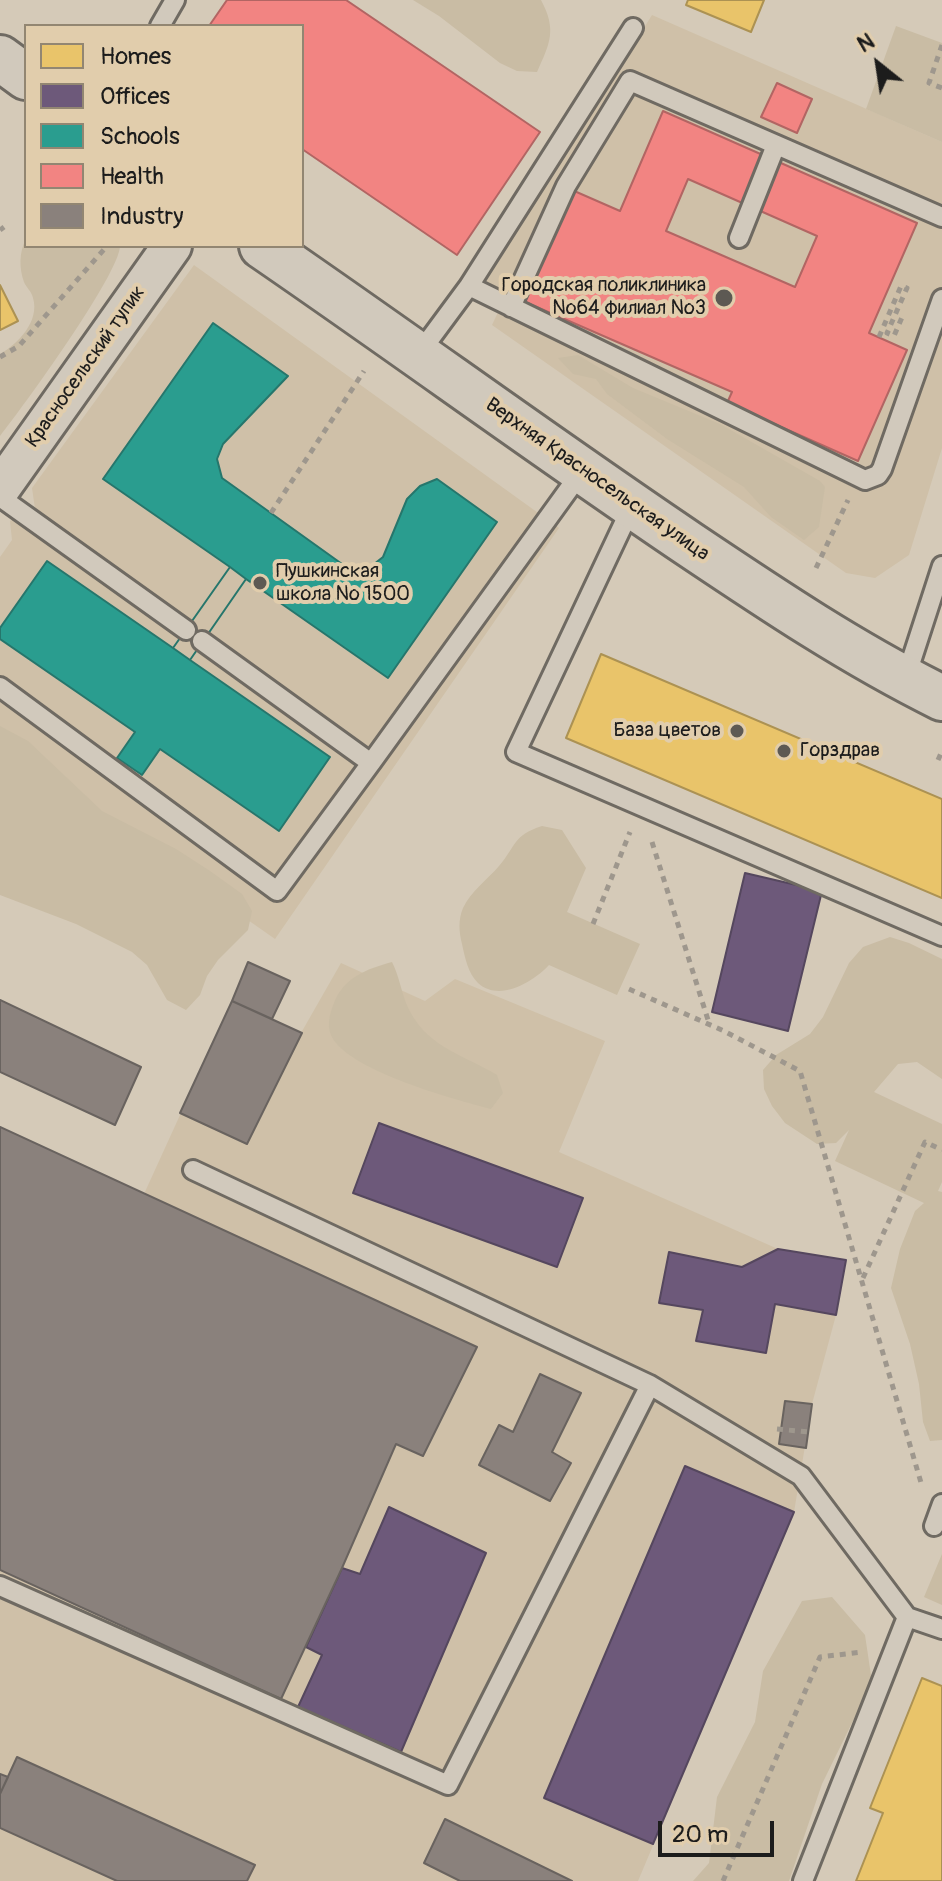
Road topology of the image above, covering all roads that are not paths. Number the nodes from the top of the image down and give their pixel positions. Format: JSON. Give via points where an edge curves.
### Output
{"nodes":[{"id":1,"x":175,"y":0,"type":"edge"},
{"id":2,"x":161,"y":24,"type":"edge"},
{"id":3,"x":633,"y":28,"type":"dead end"},
{"id":4,"x":0,"y":58,"type":"edge"},
{"id":5,"x":24,"y":76,"type":"edge"},
{"id":6,"x":776,"y":145,"type":"junction"},
{"id":7,"x":942,"y":217,"type":"edge"},
{"id":8,"x":739,"y":238,"type":"dead end"},
{"id":9,"x":171,"y":248,"type":"edge"},
{"id":10,"x":265,"y":248,"type":"edge"},
{"id":11,"x":469,"y":286,"type":"junction"},
{"id":12,"x":942,"y":299,"type":"edge"},
{"id":13,"x":511,"y":307,"type":"junction"},
{"id":14,"x":418,"y":355,"type":"junction"},
{"id":15,"x":582,"y":471,"type":"junction"},
{"id":16,"x":0,"y":489,"type":"edge"},
{"id":17,"x":0,"y":497,"type":"edge"},
{"id":18,"x":632,"y":506,"type":"junction"},
{"id":19,"x":942,"y":566,"type":"edge"},
{"id":20,"x":186,"y":630,"type":"dead end"},
{"id":21,"x":202,"y":641,"type":"dead end"},
{"id":22,"x":0,"y":687,"type":"edge"},
{"id":23,"x":924,"y":689,"type":"edge"},
{"id":24,"x":371,"y":763,"type":"junction"},
{"id":25,"x":942,"y":936,"type":"edge"},
{"id":26,"x":193,"y":1170,"type":"dead end"},
{"id":27,"x":650,"y":1385,"type":"junction"},
{"id":28,"x":942,"y":1504,"type":"edge"},
{"id":29,"x":934,"y":1526,"type":"road end"},
{"id":30,"x":0,"y":1586,"type":"edge"},
{"id":31,"x":907,"y":1617,"type":"junction"},
{"id":32,"x":942,"y":1629,"type":"edge"},
{"id":33,"x":803,"y":1881,"type":"edge"}],
"edges":[{"from":1,"to":2,"type":"lane"},
{"from":3,"to":11,"type":"lane"},
{"from":4,"to":5,"type":"street"},
{"from":6,"to":7,"type":"lane"},
{"from":6,"to":8,"type":"lane"},
{"from":6,"to":13,"type":"lane","via":[[630,81],[566,186]]},
{"from":9,"to":16,"type":"street","name":"Красносельский тупик"},
{"from":10,"to":14,"type":"street","name":"Верхняя Красносельская улица"},
{"from":11,"to":13,"type":"lane"},
{"from":11,"to":14,"type":"lane"},
{"from":12,"to":13,"type":"lane","via":[[882,469],[865,480]]},
{"from":14,"to":15,"type":"street","name":"Верхняя Красносельская улица"},
{"from":15,"to":18,"type":"street","name":"Верхняя Красносельская улица"},
{"from":15,"to":24,"type":"lane"},
{"from":17,"to":20,"type":"lane"},
{"from":18,"to":23,"type":"street","name":"Верхняя Красносельская улица","via":[[803,621]]},
{"from":18,"to":25,"type":"lane","via":[[516,752]]},
{"from":19,"to":23,"type":"lane"},
{"from":21,"to":24,"type":"lane"},
{"from":22,"to":24,"type":"lane","via":[[277,891]]},
{"from":26,"to":27,"type":"lane"},
{"from":27,"to":30,"type":"lane","via":[[448,1785]]},
{"from":27,"to":31,"type":"lane","via":[[801,1476]]},
{"from":28,"to":29,"type":"lane"},
{"from":31,"to":32,"type":"lane"},
{"from":31,"to":33,"type":"lane"}]}
